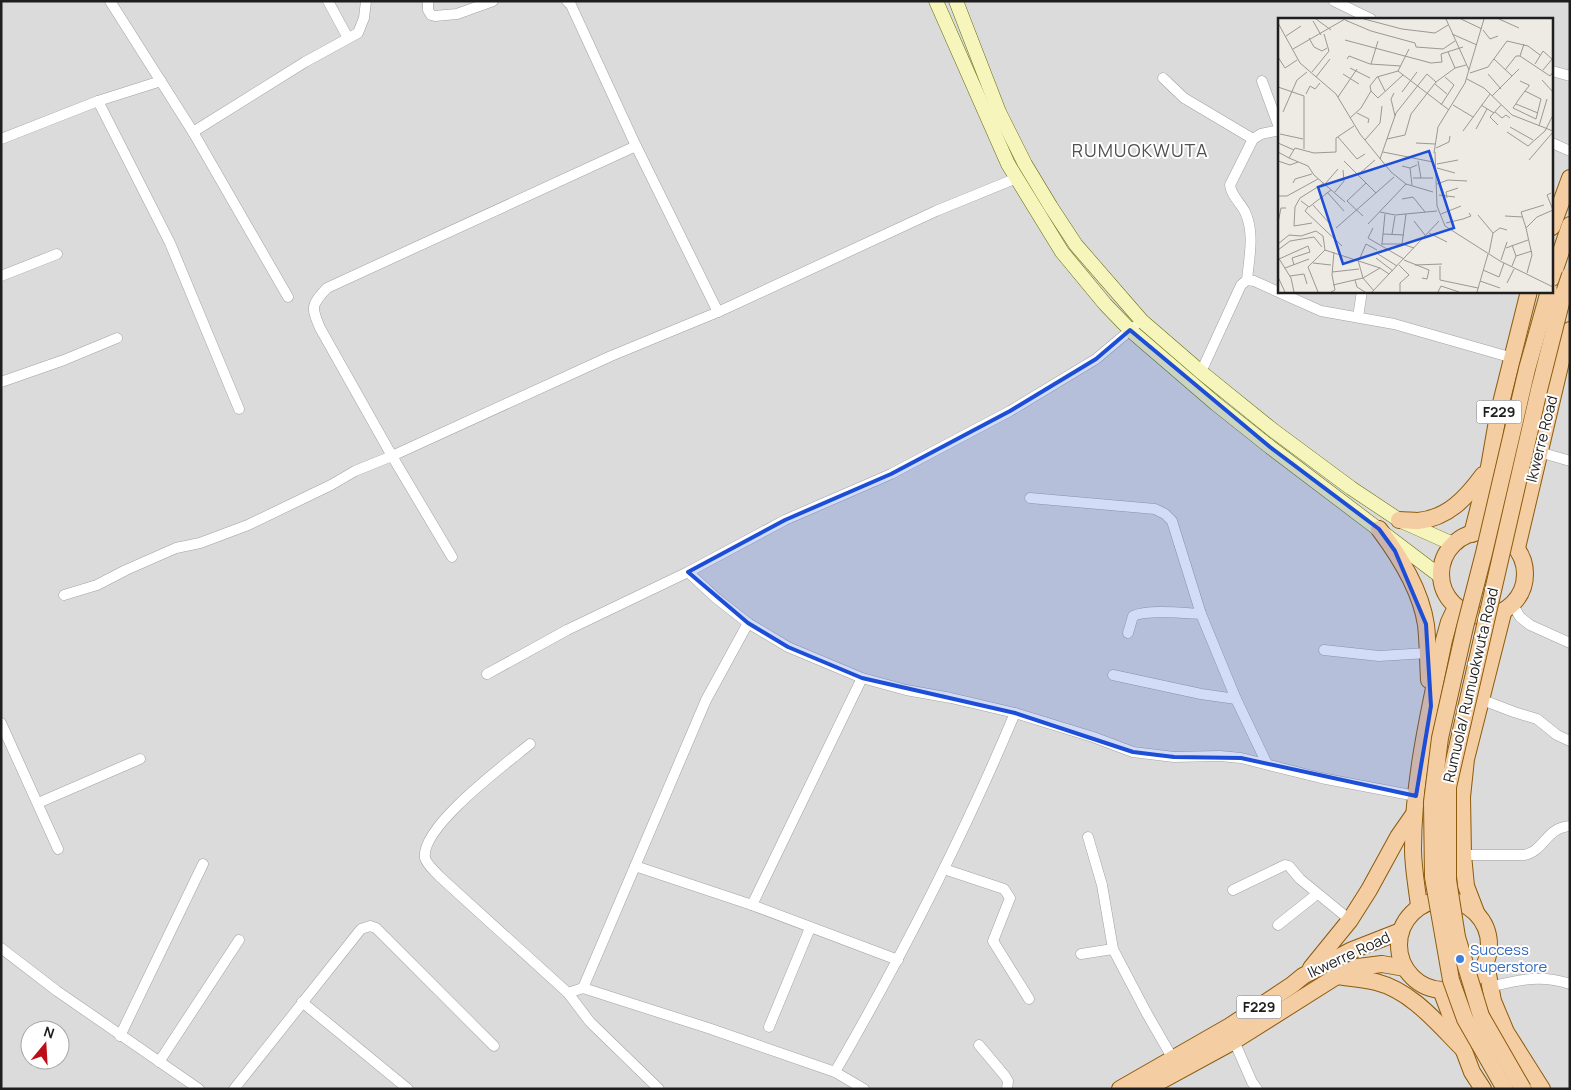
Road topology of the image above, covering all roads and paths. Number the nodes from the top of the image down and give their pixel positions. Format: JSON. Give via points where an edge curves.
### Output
{"nodes":[{"id":1,"x":110,"y":1,"type":"edge"},
{"id":2,"x":328,"y":1,"type":"edge"},
{"id":3,"x":366,"y":1,"type":"edge"},
{"id":4,"x":428,"y":1,"type":"edge"},
{"id":5,"x":493,"y":1,"type":"edge"},
{"id":6,"x":936,"y":1,"type":"edge"},
{"id":7,"x":956,"y":1,"type":"edge"},
{"id":8,"x":1334,"y":1,"type":"edge"},
{"id":9,"x":572,"y":2,"type":"edge"},
{"id":10,"x":1369,"y":18,"type":"edge"},
{"id":11,"x":348,"y":38,"type":"junction"},
{"id":12,"x":1554,"y":72,"type":"edge"},
{"id":13,"x":1570,"y":76,"type":"edge"},
{"id":14,"x":1163,"y":78,"type":"dead end"},
{"id":15,"x":161,"y":81,"type":"junction"},
{"id":16,"x":1262,"y":81,"type":"dead end"},
{"id":17,"x":98,"y":101,"type":"junction"},
{"id":18,"x":1278,"y":125,"type":"edge"},
{"id":19,"x":1278,"y":130,"type":"edge"},
{"id":20,"x":193,"y":132,"type":"junction"},
{"id":21,"x":1,"y":139,"type":"edge"},
{"id":22,"x":1253,"y":139,"type":"junction"},
{"id":23,"x":1554,"y":144,"type":"edge"},
{"id":24,"x":636,"y":146,"type":"junction"},
{"id":25,"x":1570,"y":151,"type":"edge"},
{"id":26,"x":1017,"y":178,"type":"junction"},
{"id":27,"x":1570,"y":178,"type":"edge"},
{"id":28,"x":1554,"y":222,"type":"edge"},
{"id":29,"x":1570,"y":225,"type":"edge"},
{"id":30,"x":57,"y":254,"type":"dead end"},
{"id":31,"x":1554,"y":272,"type":"edge"},
{"id":32,"x":1570,"y":275,"type":"edge"},
{"id":33,"x":1,"y":276,"type":"edge"},
{"id":34,"x":1247,"y":280,"type":"junction"},
{"id":35,"x":1278,"y":291,"type":"edge"},
{"id":36,"x":1279,"y":292,"type":"edge"},
{"id":37,"x":1362,"y":292,"type":"edge"},
{"id":38,"x":1529,"y":292,"type":"edge"},
{"id":39,"x":1548,"y":292,"type":"edge"},
{"id":40,"x":288,"y":297,"type":"dead end"},
{"id":41,"x":718,"y":312,"type":"junction"},
{"id":42,"x":1358,"y":317,"type":"junction"},
{"id":43,"x":1142,"y":320,"type":"junction"},
{"id":44,"x":1130,"y":330,"type":"junction"},
{"id":45,"x":1570,"y":330,"type":"edge"},
{"id":46,"x":117,"y":338,"type":"dead end"},
{"id":47,"x":1513,"y":358,"type":"junction"},
{"id":48,"x":1201,"y":372,"type":"junction"},
{"id":49,"x":1,"y":382,"type":"edge"},
{"id":50,"x":239,"y":409,"type":"dead end"},
{"id":51,"x":1539,"y":452,"type":"junction"},
{"id":52,"x":392,"y":456,"type":"junction"},
{"id":53,"x":1570,"y":461,"type":"edge"},
{"id":54,"x":1489,"y":467,"type":"junction"},
{"id":55,"x":1030,"y":498,"type":"dead end"},
{"id":56,"x":1398,"y":520,"type":"junction"},
{"id":57,"x":1379,"y":529,"type":"junction"},
{"id":58,"x":1472,"y":534,"type":"junction"},
{"id":59,"x":1453,"y":544,"type":"junction"},
{"id":60,"x":1517,"y":548,"type":"junction"},
{"id":61,"x":452,"y":557,"type":"dead end"},
{"id":62,"x":688,"y":572,"type":"junction"},
{"id":63,"x":1440,"y":576,"type":"junction"},
{"id":64,"x":64,"y":595,"type":"dead end"},
{"id":65,"x":1456,"y":607,"type":"junction"},
{"id":66,"x":1508,"y":609,"type":"junction"},
{"id":67,"x":1201,"y":614,"type":"junction"},
{"id":68,"x":748,"y":623,"type":"junction"},
{"id":69,"x":1128,"y":634,"type":"dead end"},
{"id":70,"x":1570,"y":643,"type":"edge"},
{"id":71,"x":1324,"y":650,"type":"dead end"},
{"id":72,"x":1428,"y":653,"type":"junction"},
{"id":73,"x":487,"y":674,"type":"dead end"},
{"id":74,"x":1114,"y":675,"type":"dead end"},
{"id":75,"x":862,"y":678,"type":"junction"},
{"id":76,"x":1236,"y":699,"type":"junction"},
{"id":77,"x":1480,"y":699,"type":"junction"},
{"id":78,"x":1431,"y":706,"type":"junction"},
{"id":79,"x":1014,"y":713,"type":"junction"},
{"id":80,"x":1,"y":723,"type":"edge"},
{"id":81,"x":1570,"y":741,"type":"edge"},
{"id":82,"x":530,"y":744,"type":"dead end"},
{"id":83,"x":140,"y":758,"type":"dead end"},
{"id":84,"x":1267,"y":764,"type":"junction"},
{"id":85,"x":1416,"y":796,"type":"junction"},
{"id":86,"x":38,"y":803,"type":"junction"},
{"id":87,"x":1414,"y":814,"type":"junction"},
{"id":88,"x":1570,"y":826,"type":"edge"},
{"id":89,"x":1088,"y":837,"type":"dead end"},
{"id":90,"x":58,"y":849,"type":"dead end"},
{"id":91,"x":1463,"y":855,"type":"junction"},
{"id":92,"x":203,"y":864,"type":"dead end"},
{"id":93,"x":635,"y":866,"type":"junction"},
{"id":94,"x":944,"y":869,"type":"junction"},
{"id":95,"x":1233,"y":890,"type":"dead end"},
{"id":96,"x":1317,"y":894,"type":"junction"},
{"id":97,"x":752,"y":905,"type":"junction"},
{"id":98,"x":1419,"y":906,"type":"junction"},
{"id":99,"x":1476,"y":912,"type":"junction"},
{"id":100,"x":1350,"y":920,"type":"junction"},
{"id":101,"x":1278,"y":924,"type":"dead end"},
{"id":102,"x":810,"y":928,"type":"junction"},
{"id":103,"x":1400,"y":931,"type":"junction"},
{"id":104,"x":238,"y":940,"type":"dead end"},
{"id":105,"x":1,"y":948,"type":"edge"},
{"id":106,"x":1113,"y":949,"type":"junction"},
{"id":107,"x":1081,"y":954,"type":"dead end"},
{"id":108,"x":898,"y":960,"type":"junction"},
{"id":109,"x":1486,"y":964,"type":"junction"},
{"id":110,"x":1405,"y":968,"type":"junction"},
{"id":111,"x":1303,"y":976,"type":"junction"},
{"id":112,"x":1338,"y":976,"type":"junction"},
{"id":113,"x":1570,"y":984,"type":"edge"},
{"id":114,"x":1490,"y":987,"type":"junction"},
{"id":115,"x":583,"y":988,"type":"junction"},
{"id":116,"x":1441,"y":990,"type":"junction"},
{"id":117,"x":568,"y":993,"type":"junction"},
{"id":118,"x":1029,"y":999,"type":"dead end"},
{"id":119,"x":302,"y":1002,"type":"junction"},
{"id":120,"x":769,"y":1026,"type":"dead end"},
{"id":121,"x":120,"y":1036,"type":"junction"},
{"id":122,"x":1234,"y":1041,"type":"junction"},
{"id":123,"x":979,"y":1045,"type":"dead end"},
{"id":124,"x":494,"y":1046,"type":"dead end"},
{"id":125,"x":1464,"y":1049,"type":"junction"},
{"id":126,"x":1173,"y":1059,"type":"junction"},
{"id":127,"x":159,"y":1062,"type":"junction"},
{"id":128,"x":835,"y":1072,"type":"junction"},
{"id":129,"x":199,"y":1089,"type":"edge"},
{"id":130,"x":234,"y":1089,"type":"edge"},
{"id":131,"x":408,"y":1089,"type":"edge"},
{"id":132,"x":659,"y":1089,"type":"edge"},
{"id":133,"x":864,"y":1089,"type":"edge"},
{"id":134,"x":1007,"y":1089,"type":"edge"},
{"id":135,"x":1120,"y":1089,"type":"edge"},
{"id":136,"x":1146,"y":1089,"type":"edge"},
{"id":137,"x":1257,"y":1089,"type":"edge"},
{"id":138,"x":1483,"y":1089,"type":"edge"},
{"id":139,"x":1505,"y":1089,"type":"edge"},
{"id":140,"x":1523,"y":1089,"type":"edge"},
{"id":141,"x":1542,"y":1089,"type":"edge"}],
"edges":[{"from":1,"to":15,"type":"street"},
{"from":2,"to":11,"type":"street"},
{"from":3,"to":11,"type":"street","via":[[361,28]]},
{"from":4,"to":5,"type":"street","via":[[428,10],[435,16],[457,14]]},
{"from":6,"to":26,"type":"main road"},
{"from":7,"to":43,"type":"main road","via":[[999,112],[1025,164],[1076,245]]},
{"from":8,"to":10,"type":"street"},
{"from":9,"to":24,"type":"street"},
{"from":11,"to":20,"type":"street"},
{"from":12,"to":13,"type":"street"},
{"from":14,"to":22,"type":"street","via":[[1184,98]]},
{"from":15,"to":17,"type":"street"},
{"from":15,"to":20,"type":"street"},
{"from":16,"to":18,"type":"street"},
{"from":17,"to":21,"type":"street"},
{"from":17,"to":50,"type":"street","via":[[170,243]]},
{"from":19,"to":22,"type":"street"},
{"from":20,"to":40,"type":"street"},
{"from":22,"to":34,"type":"street","via":[[1230,185],[1230,192],[1245,212],[1250,228]]},
{"from":23,"to":25,"type":"street"},
{"from":24,"to":41,"type":"street"},
{"from":24,"to":52,"type":"street","via":[[327,288],[316,300],[314,312],[320,328]]},
{"from":26,"to":41,"type":"street","via":[[936,211]]},
{"from":26,"to":44,"type":"main road","via":[[1062,252]]},
{"from":27,"to":28,"type":"main road"},
{"from":29,"to":31,"type":"main road"},
{"from":30,"to":33,"type":"street"},
{"from":32,"to":140,"type":"main road","name":"Rumuola/ Rumuokwuta Road","bridge":true,"via":[[1539,390],[1448,787],[1448,880],[1456,937],[1481,1016]]},
{"from":34,"to":35,"type":"street"},
{"from":34,"to":48,"type":"street","via":[[1241,285]]},
{"from":36,"to":42,"type":"street","via":[[1321,310]]},
{"from":37,"to":42,"type":"street"},
{"from":38,"to":47,"type":"main road","number":"F229"},
{"from":39,"to":139,"type":"main road","name":"Rumuola/ Rumuokwuta Road","bridge":true,"via":[[1463,636],[1440,738],[1432,802],[1433,877],[1450,980],[1465,1019]]},
{"from":41,"to":52,"type":"street","via":[[611,356]]},
{"from":42,"to":47,"type":"street"},
{"from":43,"to":44,"type":"street"},
{"from":43,"to":48,"type":"main road"},
{"from":44,"to":57,"type":"main road","via":[[1262,441]]},
{"from":44,"to":62,"type":"street","via":[[1096,359],[1010,411],[891,474],[785,520]]},
{"from":45,"to":51,"type":"main road","name":"Ikwerre Road"},
{"from":46,"to":49,"type":"street"},
{"from":47,"to":54,"type":"main road","number":"F229"},
{"from":48,"to":56,"type":"main road","via":[[1307,456]]},
{"from":51,"to":53,"type":"street"},
{"from":51,"to":60,"type":"main road","name":"Ikwerre Road"},
{"from":52,"to":61,"type":"street"},
{"from":52,"to":64,"type":"street","via":[[248,525],[200,543],[176,548],[97,585]]},
{"from":54,"to":56,"type":"main road","via":[[1469,494],[1447,511],[1417,521]]},
{"from":54,"to":58,"type":"main road","number":"F229"},
{"from":55,"to":67,"type":"street","via":[[1143,507],[1165,514],[1172,521]]},
{"from":56,"to":59,"type":"main road"},
{"from":57,"to":63,"type":"main road"},
{"from":57,"to":72,"type":"main road","via":[[1407,572],[1418,598],[1426,624]]},
{"from":58,"to":59,"type":"main road"},
{"from":58,"to":60,"type":"main road","via":[[1495,533]]},
{"from":59,"to":63,"type":"main road","via":[[1443,559]]},
{"from":60,"to":66,"type":"main road","via":[[1525,564],[1525,581],[1523,590]]},
{"from":62,"to":68,"type":"street"},
{"from":62,"to":73,"type":"street","via":[[567,630]]},
{"from":63,"to":65,"type":"main road","via":[[1445,593]]},
{"from":65,"to":66,"type":"main road","via":[[1481,617]]},
{"from":65,"to":78,"type":"main road","via":[[1444,640]]},
{"from":66,"to":70,"type":"street","via":[[1530,625]]},
{"from":66,"to":77,"type":"main road"},
{"from":67,"to":69,"type":"street","via":[[1137,614]]},
{"from":67,"to":76,"type":"street"},
{"from":68,"to":75,"type":"street","via":[[788,647]]},
{"from":68,"to":93,"type":"street","via":[[706,700]]},
{"from":71,"to":72,"type":"street","via":[[1379,656]]},
{"from":72,"to":78,"type":"main road"},
{"from":74,"to":76,"type":"street"},
{"from":75,"to":79,"type":"street"},
{"from":75,"to":97,"type":"street"},
{"from":76,"to":84,"type":"street"},
{"from":77,"to":81,"type":"street","via":[[1537,719]]},
{"from":77,"to":91,"type":"main road","via":[[1466,759],[1462,797]]},
{"from":78,"to":85,"type":"main road","via":[[1420,755]]},
{"from":79,"to":84,"type":"street","via":[[1133,752],[1174,758],[1227,757]]},
{"from":79,"to":94,"type":"street"},
{"from":80,"to":86,"type":"street"},
{"from":82,"to":117,"type":"street","via":[[468,795],[434,832],[425,857],[439,876]]},
{"from":83,"to":86,"type":"street"},
{"from":84,"to":85,"type":"street"},
{"from":85,"to":87,"type":"main road"},
{"from":86,"to":90,"type":"street"},
{"from":87,"to":98,"type":"main road","via":[[1413,852]]},
{"from":87,"to":100,"type":"main road"},
{"from":88,"to":91,"type":"street","via":[[1556,829],[1532,854]]},
{"from":89,"to":106,"type":"street","via":[[1102,886]]},
{"from":91,"to":99,"type":"main road","via":[[1466,886]]},
{"from":92,"to":121,"type":"street"},
{"from":93,"to":97,"type":"street"},
{"from":93,"to":115,"type":"street"},
{"from":94,"to":108,"type":"street"},
{"from":94,"to":118,"type":"street","via":[[1008,894],[1010,898],[993,941]]},
{"from":95,"to":96,"type":"street","via":[[1284,865],[1289,866]]},
{"from":96,"to":100,"type":"street"},
{"from":96,"to":101,"type":"street"},
{"from":97,"to":102,"type":"street"},
{"from":98,"to":99,"type":"main road","via":[[1446,899],[1462,903]]},
{"from":98,"to":103,"type":"main road"},
{"from":99,"to":109,"type":"main road","via":[[1488,934],[1490,948]]},
{"from":100,"to":111,"type":"main road"},
{"from":102,"to":108,"type":"street"},
{"from":102,"to":120,"type":"street"},
{"from":103,"to":110,"type":"main road","via":[[1400,956]]},
{"from":103,"to":111,"type":"main road","name":"Ikwerre Road","number":"F229"},
{"from":104,"to":127,"type":"street"},
{"from":105,"to":121,"type":"street"},
{"from":106,"to":107,"type":"street"},
{"from":106,"to":126,"type":"street"},
{"from":108,"to":128,"type":"street"},
{"from":109,"to":114,"type":"main road"},
{"from":109,"to":116,"type":"main road","via":[[1471,982]]},
{"from":110,"to":112,"type":"main road","name":"Ikwerre Road","number":"F229","via":[[1382,964],[1358,967]]},
{"from":110,"to":116,"type":"main road","via":[[1417,981]]},
{"from":111,"to":126,"type":"main road","name":"Ikwerre Road","number":"F229","via":[[1230,1026]]},
{"from":112,"to":122,"type":"main road","name":"Ikwerre Road","number":"F229"},
{"from":112,"to":125,"type":"main road","via":[[1377,982],[1398,991]]},
{"from":113,"to":114,"type":"street","via":[[1532,978]]},
{"from":114,"to":141,"type":"main road","via":[[1506,1032]]},
{"from":115,"to":117,"type":"street"},
{"from":115,"to":128,"type":"street"},
{"from":116,"to":125,"type":"main road"},
{"from":117,"to":132,"type":"street","via":[[590,1022]]},
{"from":119,"to":124,"type":"street","via":[[361,928],[370,926],[376,928]]},
{"from":119,"to":130,"type":"street"},
{"from":119,"to":131,"type":"street"},
{"from":121,"to":127,"type":"street"},
{"from":122,"to":136,"type":"main road","name":"Ikwerre Road","number":"F229"},
{"from":122,"to":137,"type":"street"},
{"from":123,"to":134,"type":"street","via":[[1005,1076]]},
{"from":125,"to":138,"type":"main road","via":[[1472,1072]]},
{"from":126,"to":135,"type":"main road","name":"Ikwerre Road","number":"F229"},
{"from":127,"to":129,"type":"street"},
{"from":128,"to":133,"type":"street"}]}
